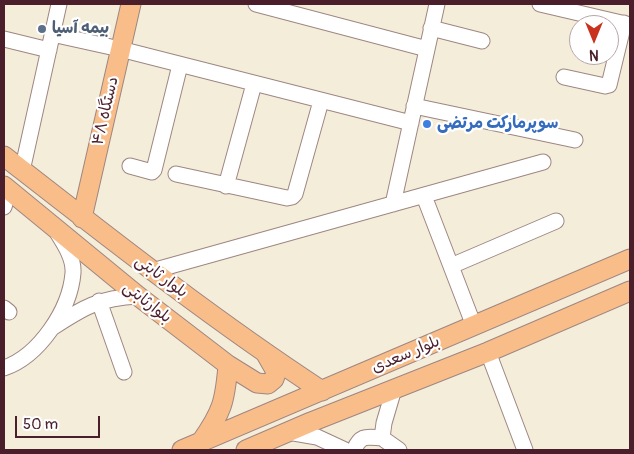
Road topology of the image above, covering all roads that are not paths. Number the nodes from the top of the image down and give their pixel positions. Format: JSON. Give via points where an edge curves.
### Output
{"nodes":[{"id":1,"x":59,"y":4,"type":"edge"},
{"id":2,"x":131,"y":4,"type":"edge"},
{"id":3,"x":256,"y":4,"type":"edge"},
{"id":4,"x":437,"y":4,"type":"edge"},
{"id":5,"x":540,"y":4,"type":"edge"},
{"id":6,"x":627,"y":24,"type":"edge"},
{"id":7,"x":431,"y":28,"type":"junction"},
{"id":8,"x":52,"y":34,"type":"junction"},
{"id":9,"x":4,"y":39,"type":"edge"},
{"id":10,"x":482,"y":41,"type":"dead end"},
{"id":11,"x":427,"y":49,"type":"junction"},
{"id":12,"x":49,"y":50,"type":"junction"},
{"id":13,"x":120,"y":50,"type":"junction"},
{"id":14,"x":180,"y":65,"type":"junction"},
{"id":15,"x":564,"y":77,"type":"dead end"},
{"id":16,"x":254,"y":84,"type":"junction"},
{"id":17,"x":321,"y":101,"type":"junction"},
{"id":18,"x":414,"y":106,"type":"junction"},
{"id":19,"x":410,"y":123,"type":"junction"},
{"id":20,"x":575,"y":140,"type":"dead end"},
{"id":21,"x":4,"y":156,"type":"edge"},
{"id":22,"x":544,"y":162,"type":"dead end"},
{"id":23,"x":130,"y":166,"type":"dead end"},
{"id":24,"x":22,"y":171,"type":"junction"},
{"id":25,"x":176,"y":174,"type":"dead end"},
{"id":26,"x":226,"y":186,"type":"junction"},
{"id":27,"x":6,"y":194,"type":"edge"},
{"id":28,"x":424,"y":196,"type":"junction"},
{"id":29,"x":393,"y":204,"type":"junction"},
{"id":30,"x":82,"y":218,"type":"junction"},
{"id":31,"x":556,"y":221,"type":"dead end"},
{"id":32,"x":57,"y":231,"type":"junction"},
{"id":33,"x":630,"y":259,"type":"edge"},
{"id":34,"x":451,"y":266,"type":"junction"},
{"id":35,"x":152,"y":271,"type":"junction"},
{"id":36,"x":630,"y":291,"type":"edge"},
{"id":37,"x":138,"y":296,"type":"junction"},
{"id":38,"x":99,"y":301,"type":"junction"},
{"id":39,"x":474,"y":326,"type":"junction"},
{"id":40,"x":51,"y":329,"type":"junction"},
{"id":41,"x":488,"y":352,"type":"junction"},
{"id":42,"x":266,"y":354,"type":"junction"},
{"id":43,"x":228,"y":365,"type":"junction"},
{"id":44,"x":4,"y":368,"type":"edge"},
{"id":45,"x":124,"y":372,"type":"dead end"},
{"id":46,"x":394,"y":389,"type":"junction"},
{"id":47,"x":322,"y":391,"type":"junction"},
{"id":48,"x":288,"y":432,"type":"junction"},
{"id":49,"x":382,"y":438,"type":"junction"},
{"id":50,"x":201,"y":442,"type":"junction"},
{"id":51,"x":182,"y":450,"type":"edge"},
{"id":52,"x":246,"y":450,"type":"edge"},
{"id":53,"x":345,"y":450,"type":"edge"},
{"id":54,"x":354,"y":450,"type":"edge"},
{"id":55,"x":399,"y":450,"type":"edge"},
{"id":56,"x":525,"y":450,"type":"edge"}],
"edges":[{"from":1,"to":8,"type":"street"},
{"from":2,"to":13,"type":"main road","name":"۴۸ دستگاه"},
{"from":3,"to":11,"type":"street"},
{"from":4,"to":7,"type":"street"},
{"from":5,"to":6,"type":"street"},
{"from":6,"to":15,"type":"street","via":[[608,85]]},
{"from":7,"to":10,"type":"street"},
{"from":7,"to":11,"type":"street"},
{"from":8,"to":12,"type":"street"},
{"from":8,"to":13,"type":"street"},
{"from":9,"to":12,"type":"street"},
{"from":11,"to":18,"type":"street"},
{"from":12,"to":24,"type":"street"},
{"from":13,"to":14,"type":"street"},
{"from":13,"to":30,"type":"main road","name":"۴۸ دستگاه"},
{"from":14,"to":16,"type":"street"},
{"from":14,"to":23,"type":"street","via":[[152,172]]},
{"from":16,"to":17,"type":"street"},
{"from":16,"to":26,"type":"street"},
{"from":17,"to":19,"type":"street"},
{"from":17,"to":26,"type":"street","via":[[292,197]]},
{"from":18,"to":19,"type":"street"},
{"from":18,"to":20,"type":"street"},
{"from":19,"to":29,"type":"street"},
{"from":21,"to":24,"type":"main road","name":"بلوار ثابتی"},
{"from":22,"to":28,"type":"street"},
{"from":24,"to":30,"type":"main road","name":"بلوار ثابتی"},
{"from":25,"to":26,"type":"street"},
{"from":27,"to":32,"type":"main road","name":"بلوارثابتی"},
{"from":28,"to":29,"type":"street"},
{"from":28,"to":34,"type":"street"},
{"from":29,"to":35,"type":"street"},
{"from":30,"to":35,"type":"main road","name":"بلوار ثابتی"},
{"from":31,"to":34,"type":"street"},
{"from":32,"to":37,"type":"main road","name":"بلوارثابتی"},
{"from":32,"to":40,"type":"street","via":[[69,250],[74,271],[66,302]]},
{"from":33,"to":39,"type":"main road","name":"بلوار سعدی"},
{"from":34,"to":39,"type":"street"},
{"from":35,"to":42,"type":"main road","name":"بلوار ثابتی"},
{"from":36,"to":41,"type":"main road","name":"بلوار سعدی"},
{"from":37,"to":38,"type":"street"},
{"from":37,"to":43,"type":"main road","name":"بلوارثابتی"},
{"from":38,"to":40,"type":"street"},
{"from":38,"to":45,"type":"street"},
{"from":39,"to":47,"type":"main road","name":"بلوار سعدی"},
{"from":40,"to":44,"type":"street","via":[[27,356]]},
{"from":41,"to":46,"type":"main road","name":"بلوار سعدی"},
{"from":41,"to":56,"type":"street"},
{"from":42,"to":43,"type":"main road","name":"بلوارثابتی","via":[[276,374],[268,384],[254,382]]},
{"from":42,"to":47,"type":"main road","name":"بلوار ثابتی"},
{"from":43,"to":50,"type":"main road","via":[[223,404]]},
{"from":46,"to":48,"type":"main road","name":"بلوار سعدی"},
{"from":46,"to":49,"type":"street"},
{"from":47,"to":50,"type":"main road","name":"بلوار سعدی"},
{"from":48,"to":52,"type":"main road","name":"بلوار سعدی"},
{"from":48,"to":53,"type":"street","via":[[317,437]]},
{"from":49,"to":54,"type":"street","via":[[365,437],[357,442]]},
{"from":49,"to":55,"type":"street"},
{"from":50,"to":51,"type":"main road","name":"بلوار سعدی"}]}
